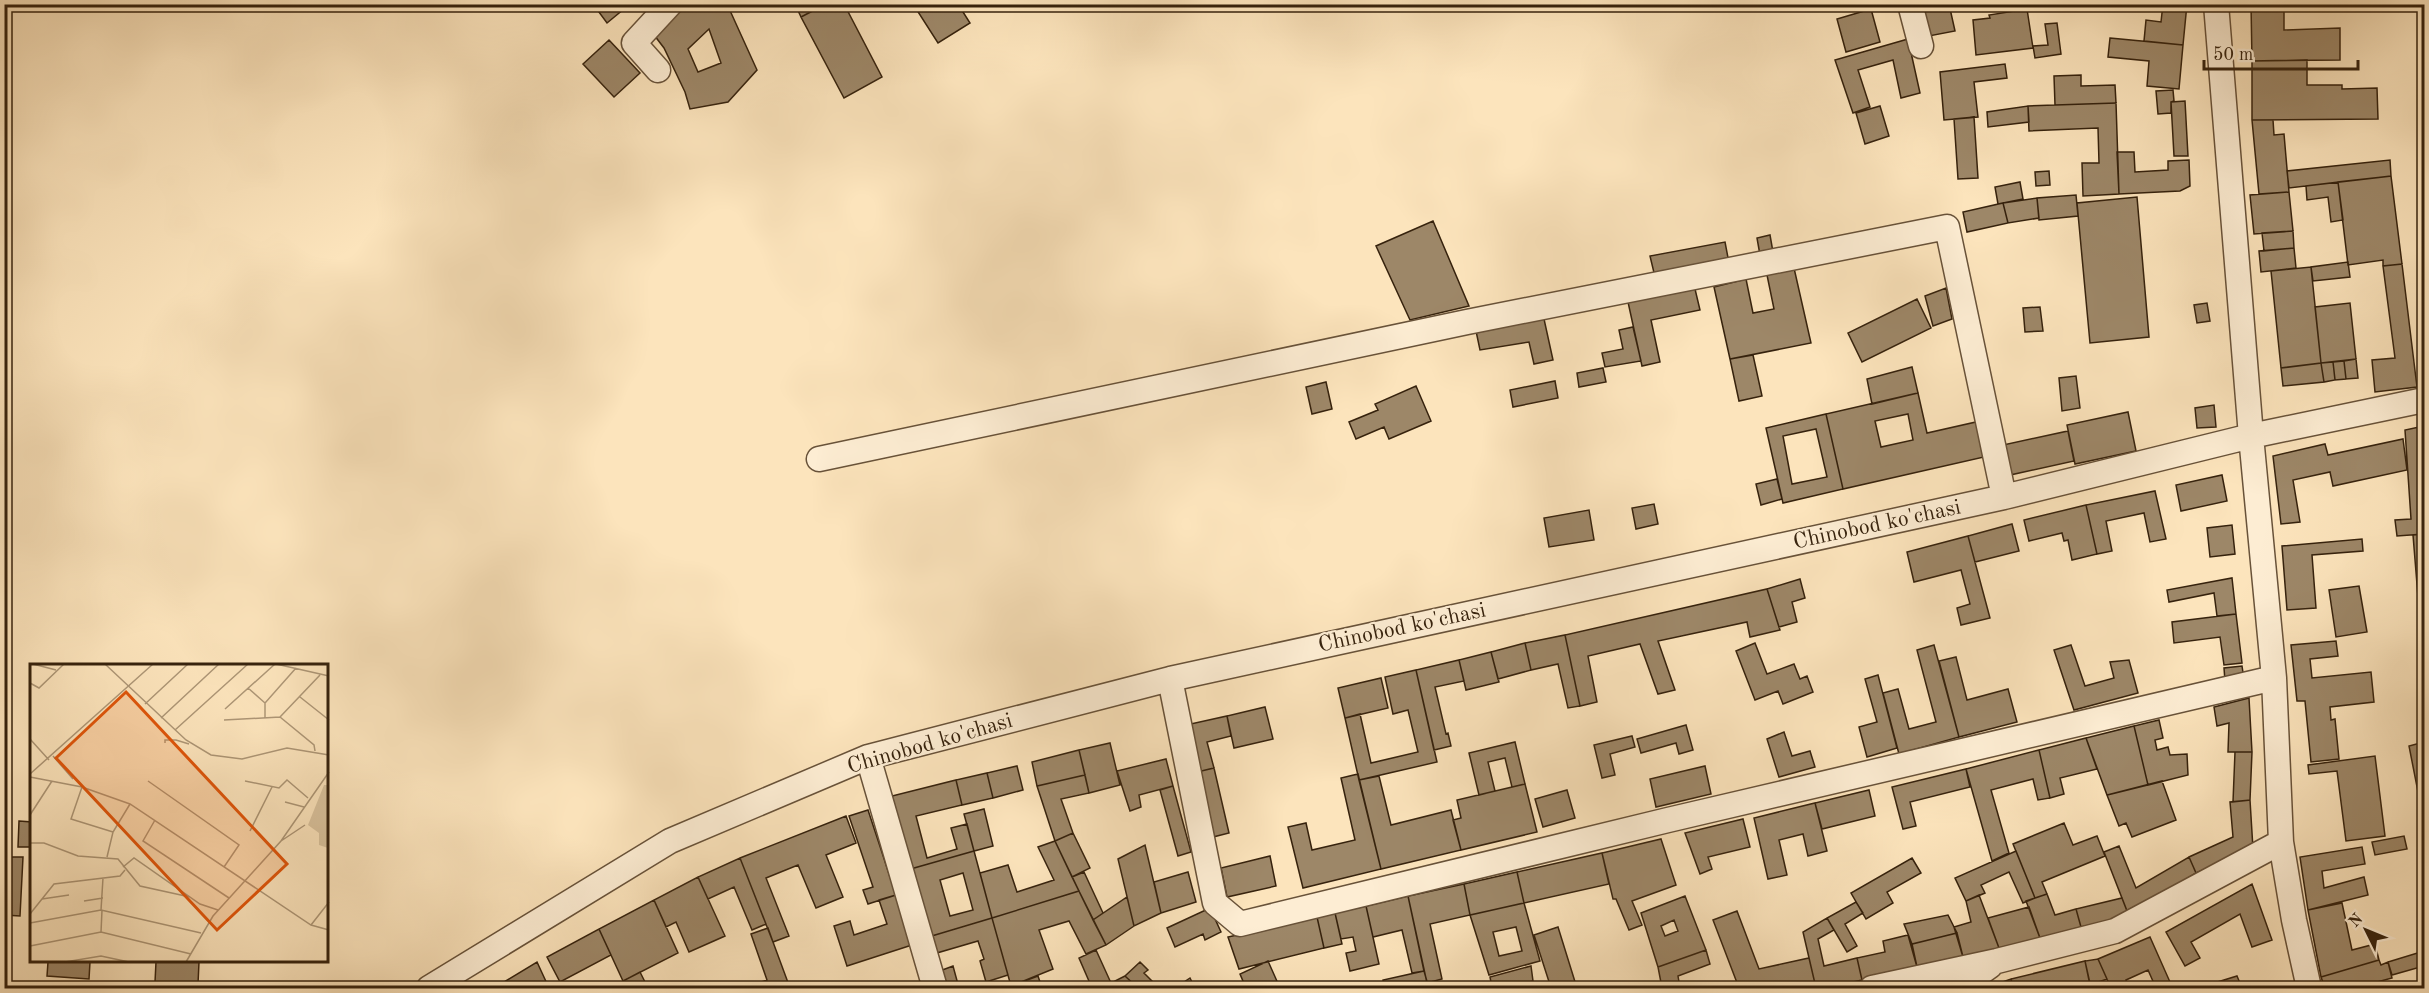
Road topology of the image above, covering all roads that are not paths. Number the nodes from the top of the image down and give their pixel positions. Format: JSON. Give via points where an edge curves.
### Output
{"nodes":[{"id":1,"x":670,"y":4,"type":"edge"},
{"id":2,"x":1910,"y":4,"type":"edge"},
{"id":3,"x":2216,"y":4,"type":"edge"},
{"id":4,"x":1921,"y":46,"type":"dead end"},
{"id":5,"x":658,"y":70,"type":"dead end"},
{"id":6,"x":2424,"y":400,"type":"edge"},
{"id":7,"x":2251,"y":436,"type":"junction"},
{"id":8,"x":819,"y":459,"type":"dead end"},
{"id":9,"x":2004,"y":497,"type":"junction"},
{"id":10,"x":2274,"y":678,"type":"junction"},
{"id":11,"x":1170,"y":679,"type":"junction"},
{"id":12,"x":868,"y":757,"type":"junction"},
{"id":13,"x":2281,"y":842,"type":"junction"},
{"id":14,"x":1997,"y":961,"type":"junction"},
{"id":15,"x":429,"y":988,"type":"edge"},
{"id":16,"x":935,"y":988,"type":"edge"},
{"id":17,"x":1872,"y":988,"type":"edge"},
{"id":18,"x":1959,"y":988,"type":"edge"},
{"id":19,"x":2309,"y":988,"type":"edge"}],
"edges":[{"from":1,"to":5,"type":"street","via":[[634,43]]},
{"from":2,"to":4,"type":"street"},
{"from":3,"to":7,"type":"street"},
{"from":6,"to":7,"type":"street","name":"Chinobod ko'chasi"},
{"from":7,"to":9,"type":"street","name":"Chinobod ko'chasi"},
{"from":7,"to":10,"type":"street"},
{"from":8,"to":9,"type":"street","via":[[1467,322],[1947,227]]},
{"from":9,"to":11,"type":"street","name":"Chinobod ko'chasi"},
{"from":10,"to":11,"type":"street","via":[[1240,924],[1215,903]]},
{"from":10,"to":13,"type":"street"},
{"from":11,"to":12,"type":"street","name":"Chinobod ko'chasi"},
{"from":12,"to":15,"type":"street","name":"Chinobod ko'chasi","via":[[670,840]]},
{"from":12,"to":16,"type":"street"},
{"from":13,"to":14,"type":"street","via":[[2115,931]]},
{"from":13,"to":19,"type":"street"},
{"from":14,"to":17,"type":"street"},
{"from":14,"to":18,"type":"street"}]}
